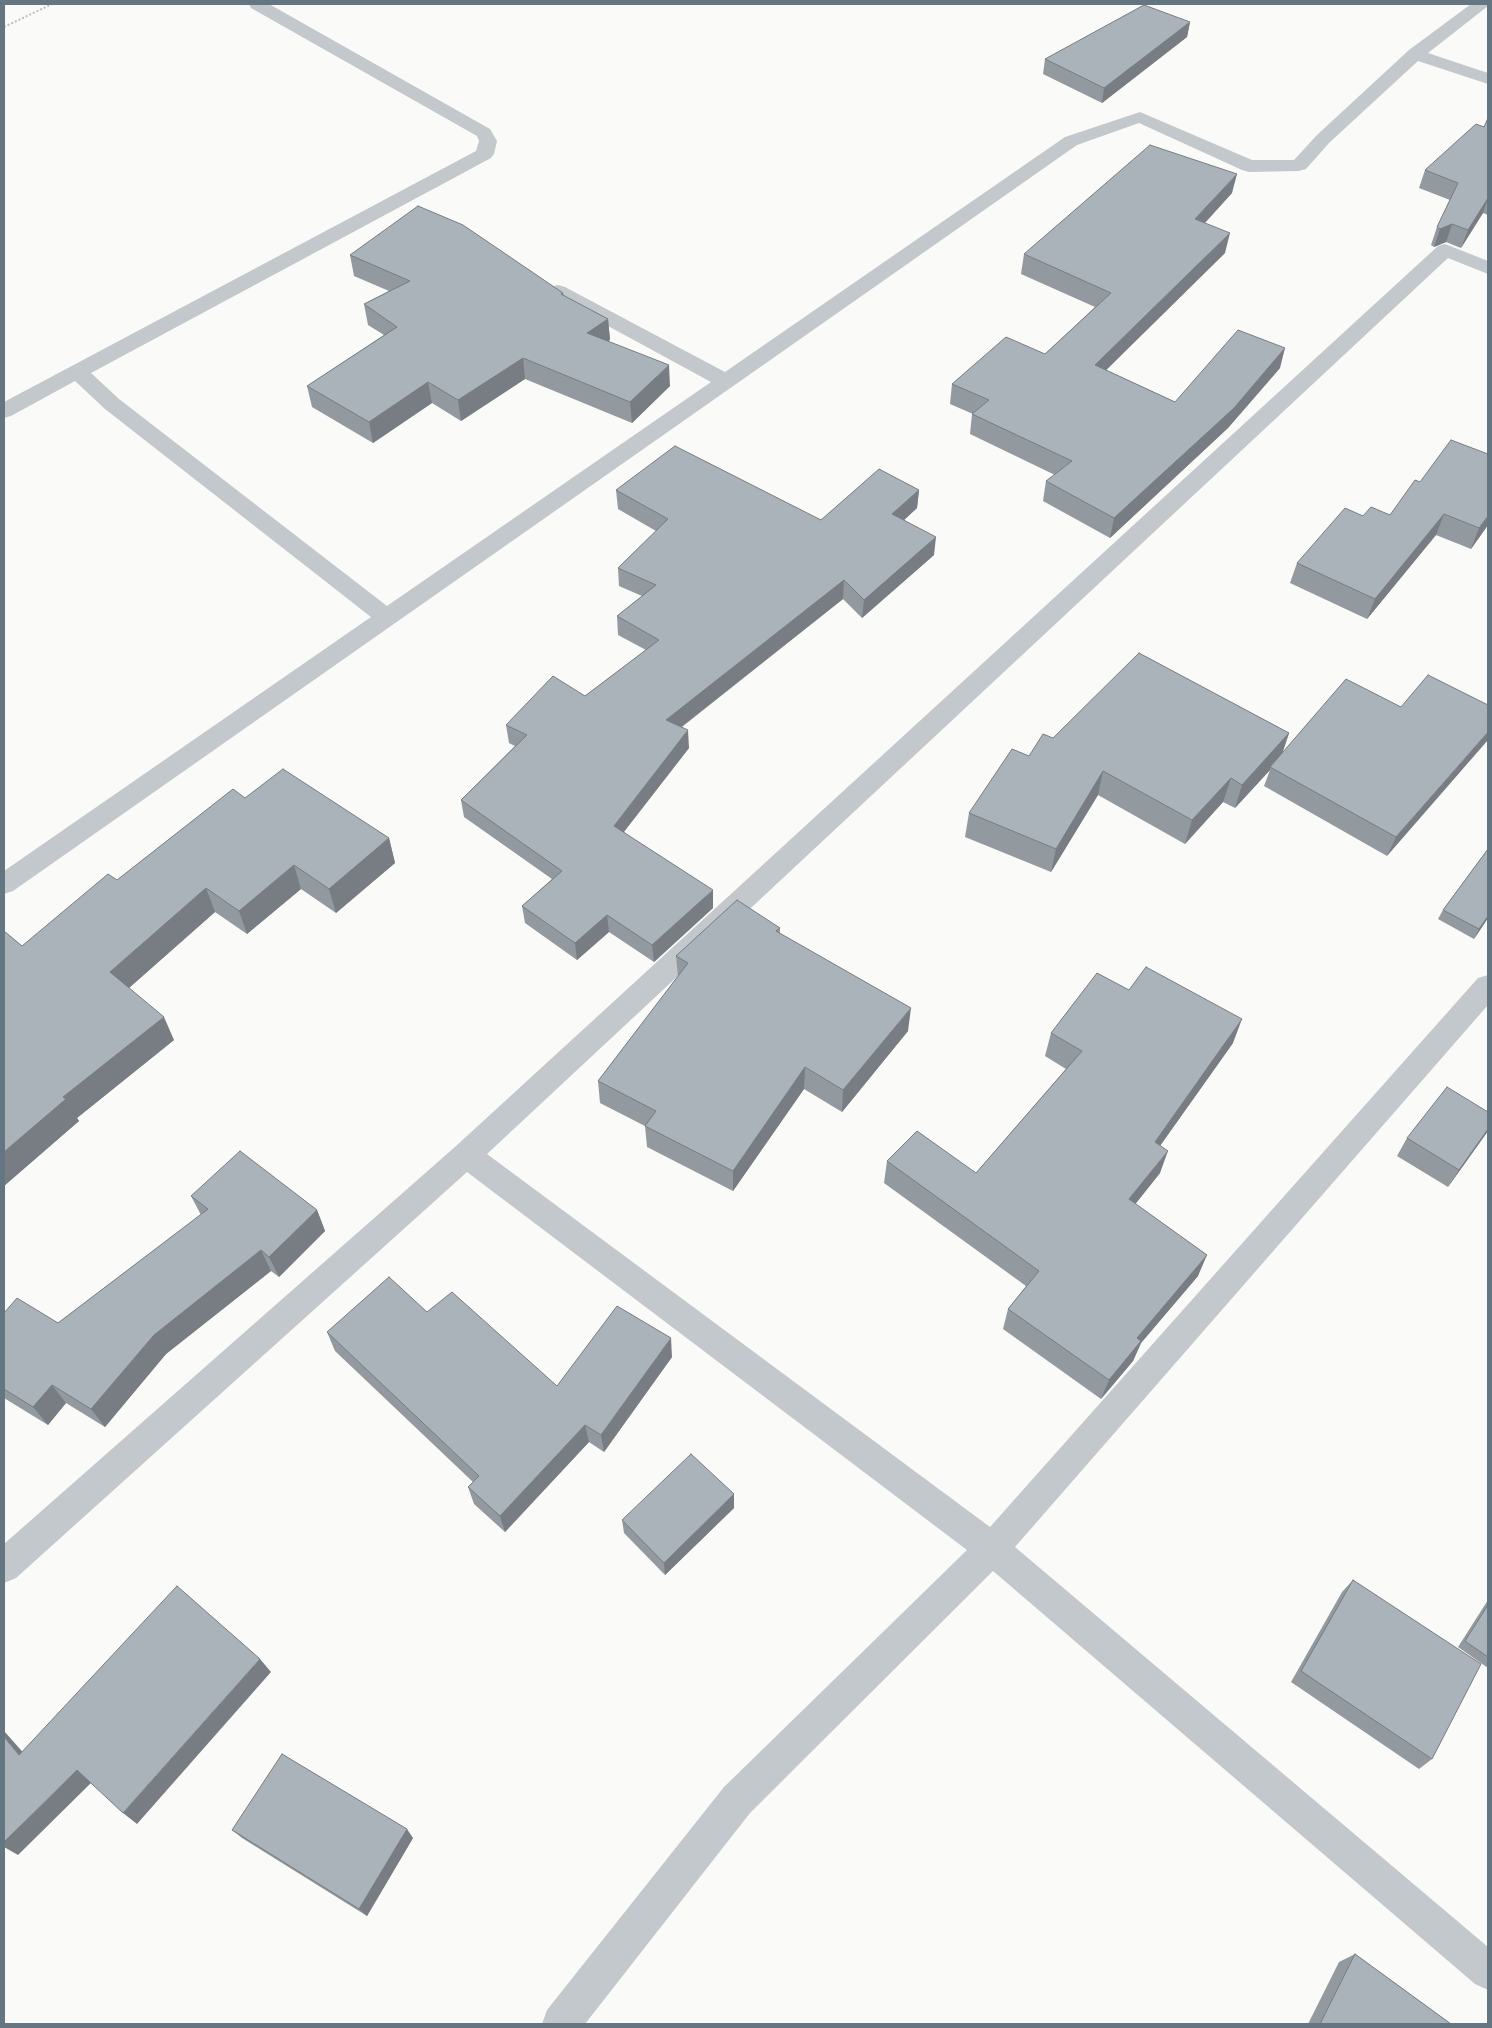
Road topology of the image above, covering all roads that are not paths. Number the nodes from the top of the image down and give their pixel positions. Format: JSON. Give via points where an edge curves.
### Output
{"nodes":[{"id":1,"x":257,"y":4,"type":"edge"},
{"id":2,"x":1481,"y":4,"type":"edge"},
{"id":3,"x":1415,"y":54,"type":"junction"},
{"id":4,"x":1488,"y":79,"type":"edge"},
{"id":5,"x":1488,"y":268,"type":"edge"},
{"id":6,"x":558,"y":291,"type":"edge"},
{"id":7,"x":77,"y":372,"type":"junction"},
{"id":8,"x":725,"y":381,"type":"junction"},
{"id":9,"x":4,"y":410,"type":"edge"},
{"id":10,"x":386,"y":616,"type":"junction"},
{"id":11,"x":4,"y":884,"type":"edge"},
{"id":12,"x":1486,"y":995,"type":"edge"},
{"id":13,"x":466,"y":1155,"type":"junction"},
{"id":14,"x":992,"y":1549,"type":"junction"},
{"id":15,"x":4,"y":1566,"type":"edge"},
{"id":16,"x":1488,"y":1971,"type":"edge"},
{"id":17,"x":561,"y":2024,"type":"edge"}],
"edges":[{"from":1,"to":7,"type":"street","via":[[484,132],[488,142],[485,154]]},
{"from":2,"to":3,"type":"street"},
{"from":3,"to":4,"type":"street"},
{"from":3,"to":8,"type":"street","via":[[1299,164],[1248,166],[1140,117],[1071,141]]},
{"from":5,"to":13,"type":"street","via":[[1445,250]]},
{"from":6,"to":8,"type":"street"},
{"from":7,"to":9,"type":"street"},
{"from":7,"to":10,"type":"street","via":[[112,404]]},
{"from":8,"to":10,"type":"street"},
{"from":10,"to":11,"type":"street"},
{"from":12,"to":14,"type":"street"},
{"from":13,"to":14,"type":"street"},
{"from":13,"to":15,"type":"street"},
{"from":14,"to":16,"type":"street"},
{"from":14,"to":17,"type":"street","via":[[737,1800]]}]}
